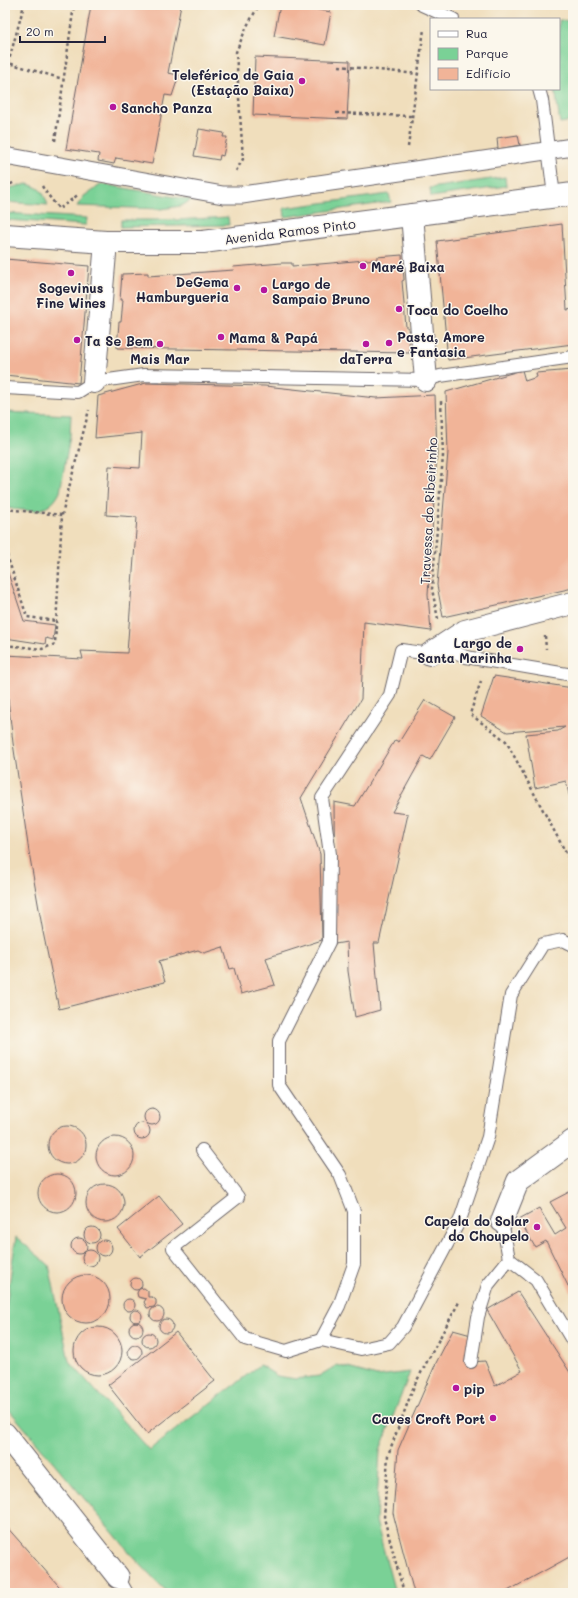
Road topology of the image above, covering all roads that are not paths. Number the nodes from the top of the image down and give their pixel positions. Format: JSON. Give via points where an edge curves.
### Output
{"nodes":[{"id":1,"x":424,"y":6,"type":"edge"},
{"id":2,"x":451,"y":18,"type":"edge"},
{"id":3,"x":539,"y":90,"type":"edge"},
{"id":4,"x":573,"y":147,"type":"edge"},
{"id":5,"x":549,"y":151,"type":"junction"},
{"id":6,"x":5,"y":156,"type":"edge"},
{"id":7,"x":564,"y":195,"type":"edge"},
{"id":8,"x":412,"y":215,"type":"junction"},
{"id":9,"x":5,"y":235,"type":"edge"},
{"id":10,"x":106,"y":242,"type":"junction"},
{"id":11,"x":573,"y":357,"type":"edge"},
{"id":12,"x":433,"y":378,"type":"junction"},
{"id":13,"x":94,"y":382,"type":"junction"},
{"id":14,"x":5,"y":388,"type":"edge"},
{"id":15,"x":573,"y":602,"type":"edge"},
{"id":16,"x":436,"y":650,"type":"junction"},
{"id":17,"x":573,"y":675,"type":"edge"},
{"id":18,"x":573,"y":945,"type":"edge"},
{"id":19,"x":573,"y":1141,"type":"edge"},
{"id":20,"x":202,"y":1150,"type":"dead end"},
{"id":21,"x":502,"y":1221,"type":"joint"},
{"id":22,"x":509,"y":1259,"type":"junction"},
{"id":23,"x":321,"y":1340,"type":"junction"},
{"id":24,"x":573,"y":1342,"type":"edge"},
{"id":25,"x":472,"y":1362,"type":"dead end"},
{"id":26,"x":5,"y":1434,"type":"edge"},
{"id":27,"x":123,"y":1585,"type":"edge"}],
"edges":[{"from":1,"to":2,"type":"lane"},
{"from":3,"to":5,"type":"lane"},
{"from":4,"to":5,"type":"street"},
{"from":5,"to":6,"type":"street","via":[[242,195],[223,195]]},
{"from":5,"to":7,"type":"lane"},
{"from":7,"to":8,"type":"street","name":"Avenida Ramos Pinto"},
{"from":8,"to":10,"type":"street","name":"Avenida Ramos Pinto","via":[[203,242]]},
{"from":8,"to":12,"type":"street"},
{"from":9,"to":10,"type":"street","name":"Avenida Ramos Pinto"},
{"from":10,"to":13,"type":"street"},
{"from":11,"to":12,"type":"lane"},
{"from":12,"to":13,"type":"lane","via":[[144,375]]},
{"from":13,"to":14,"type":"lane","via":[[78,392]]},
{"from":15,"to":16,"type":"street","via":[[465,632]]},
{"from":16,"to":17,"type":"lane"},
{"from":16,"to":23,"type":"lane","via":[[401,650],[390,695],[322,798],[330,854],[329,942],[279,1041],[279,1085],[340,1175],[354,1211],[354,1264],[339,1306]]},
{"from":18,"to":23,"type":"lane","via":[[563,940],[543,944],[511,995],[488,1138],[460,1220],[403,1327],[389,1343],[361,1349]]},
{"from":19,"to":21,"type":"street","via":[[518,1181]]},
{"from":20,"to":23,"type":"lane","via":[[238,1197],[173,1248],[245,1339],[286,1351]]},
{"from":21,"to":22,"type":"lane"},
{"from":22,"to":24,"type":"lane","via":[[536,1280]]},
{"from":22,"to":25,"type":"lane","via":[[488,1285],[478,1317]]},
{"from":26,"to":27,"type":"street"}]}
